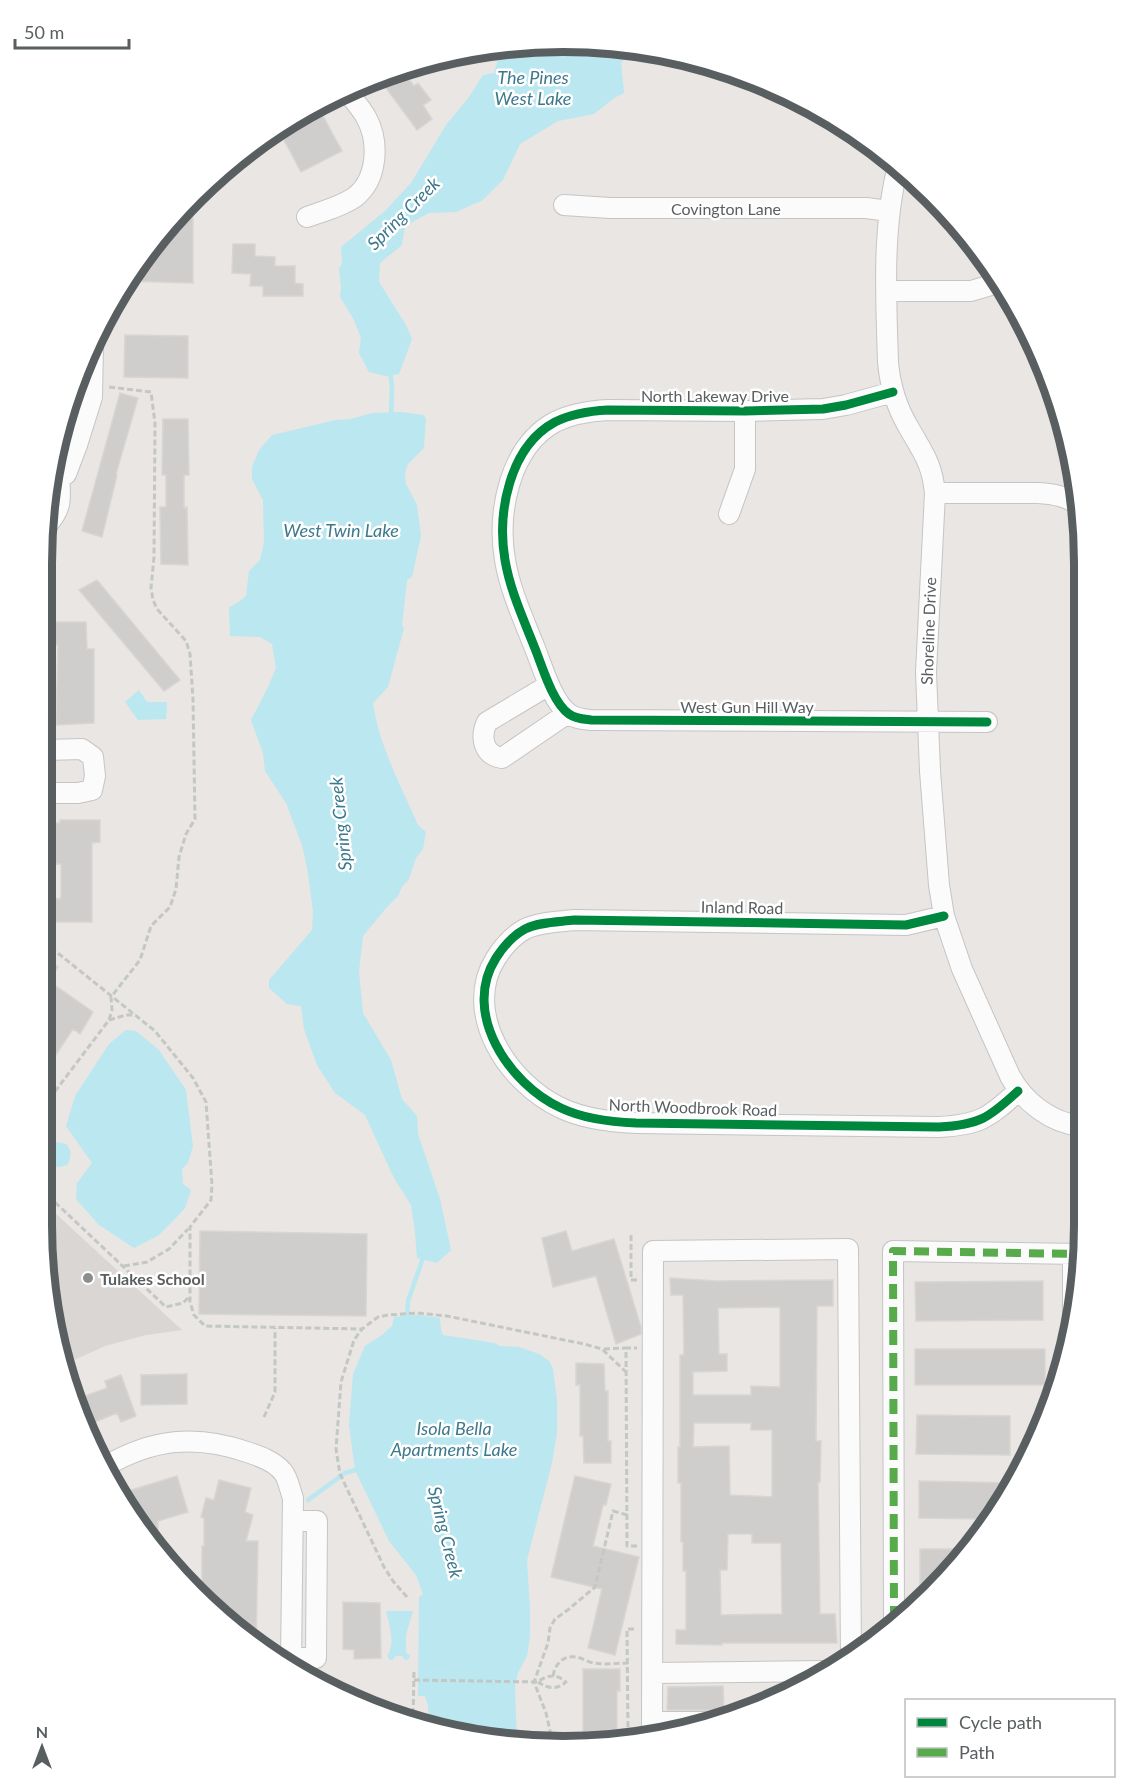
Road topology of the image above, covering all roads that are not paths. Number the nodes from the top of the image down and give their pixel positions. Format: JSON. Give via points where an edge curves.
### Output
{"nodes":[{"id":1,"x":352,"y":98,"type":"edge"},
{"id":2,"x":896,"y":176,"type":"edge"},
{"id":3,"x":564,"y":205,"type":"dead end"},
{"id":4,"x":889,"y":211,"type":"junction"},
{"id":5,"x":307,"y":217,"type":"dead end"},
{"id":6,"x":991,"y":285,"type":"edge"},
{"id":7,"x":887,"y":291,"type":"junction"},
{"id":8,"x":93,"y":364,"type":"edge"},
{"id":9,"x":893,"y":392,"type":"junction"},
{"id":10,"x":745,"y":411,"type":"junction"},
{"id":11,"x":60,"y":477,"type":"edge"},
{"id":12,"x":58,"y":489,"type":"edge"},
{"id":13,"x":935,"y":493,"type":"junction"},
{"id":14,"x":1070,"y":500,"type":"edge"},
{"id":15,"x":729,"y":514,"type":"dead end"},
{"id":16,"x":55,"y":517,"type":"edge"},
{"id":17,"x":549,"y":685,"type":"junction"},
{"id":18,"x":568,"y":713,"type":"junction"},
{"id":19,"x":927,"y":722,"type":"junction"},
{"id":20,"x":987,"y":722,"type":"dead end"},
{"id":21,"x":52,"y":750,"type":"edge"},
{"id":22,"x":52,"y":793,"type":"edge"},
{"id":23,"x":944,"y":916,"type":"junction"},
{"id":24,"x":539,"y":924,"type":"joint"},
{"id":25,"x":1018,"y":1090,"type":"junction"},
{"id":26,"x":1074,"y":1125,"type":"edge"},
{"id":27,"x":1073,"y":1254,"type":"edge"},
{"id":28,"x":111,"y":1463,"type":"edge"},
{"id":29,"x":894,"y":1615,"type":"edge"},
{"id":30,"x":850,"y":1648,"type":"edge"},
{"id":31,"x":291,"y":1657,"type":"edge"},
{"id":32,"x":813,"y":1671,"type":"edge"},
{"id":33,"x":652,"y":1673,"type":"junction"},
{"id":34,"x":652,"y":1728,"type":"edge"}],
"edges":[{"from":1,"to":5,"type":"street","via":[[371,129],[371,176],[356,196]]},
{"from":2,"to":4,"type":"street","name":"Shoreline Drive"},
{"from":3,"to":4,"type":"street","name":"Covington Lane"},
{"from":4,"to":7,"type":"street","name":"Shoreline Drive"},
{"from":6,"to":7,"type":"street","via":[[971,291]]},
{"from":7,"to":9,"type":"street","name":"Shoreline Drive","via":[[888,362]]},
{"from":8,"to":11,"type":"street","via":[[92,397],[66,474]]},
{"from":9,"to":10,"type":"street","name":"North Lakeway Drive","via":[[823,409]]},
{"from":9,"to":13,"type":"street","name":"Shoreline Drive","via":[[908,428],[925,453]]},
{"from":10,"to":15,"type":"street","via":[[745,469]]},
{"from":10,"to":17,"type":"street","name":"North Lakeway Drive","via":[[588,412],[554,423],[526,449],[507,495],[502,528],[511,586]]},
{"from":12,"to":16,"type":"street","via":[[61,498]]},
{"from":13,"to":14,"type":"street","via":[[1038,493]]},
{"from":13,"to":19,"type":"street","name":"Shoreline Drive","via":[[927,618]]},
{"from":17,"to":18,"type":"street"},
{"from":17,"to":18,"type":"street","via":[[487,722],[482,736],[486,748],[502,758]]},
{"from":18,"to":19,"type":"street","name":"West Gun Hill Way","via":[[591,720]]},
{"from":19,"to":20,"type":"street","name":"West Gun Hill Way"},
{"from":19,"to":23,"type":"street","name":"Shoreline Drive","via":[[935,850]]},
{"from":21,"to":22,"type":"street","via":[[82,749],[93,757],[95,776],[92,790]]},
{"from":23,"to":24,"type":"street","name":"Inland Road","via":[[906,925],[574,920]]},
{"from":23,"to":25,"type":"street","name":"Shoreline Drive","via":[[962,969]]},
{"from":24,"to":25,"type":"street","name":"North Woodbrook Road","via":[[513,937],[494,962],[484,993],[485,1012],[489,1030],[512,1068],[527,1085],[560,1108],[599,1120],[636,1123],[939,1127],[963,1126],[982,1119]]},
{"from":25,"to":26,"type":"street","via":[[1041,1111]]},
{"from":27,"to":29,"type":"street","via":[[893,1251]]},
{"from":28,"to":31,"type":"street","via":[[124,1455],[190,1440],[225,1444],[265,1458],[283,1472],[292,1498],[293,1521]]},
{"from":30,"to":33,"type":"street","via":[[848,1250],[653,1251]]},
{"from":32,"to":33,"type":"street"},
{"from":33,"to":34,"type":"street"}]}
